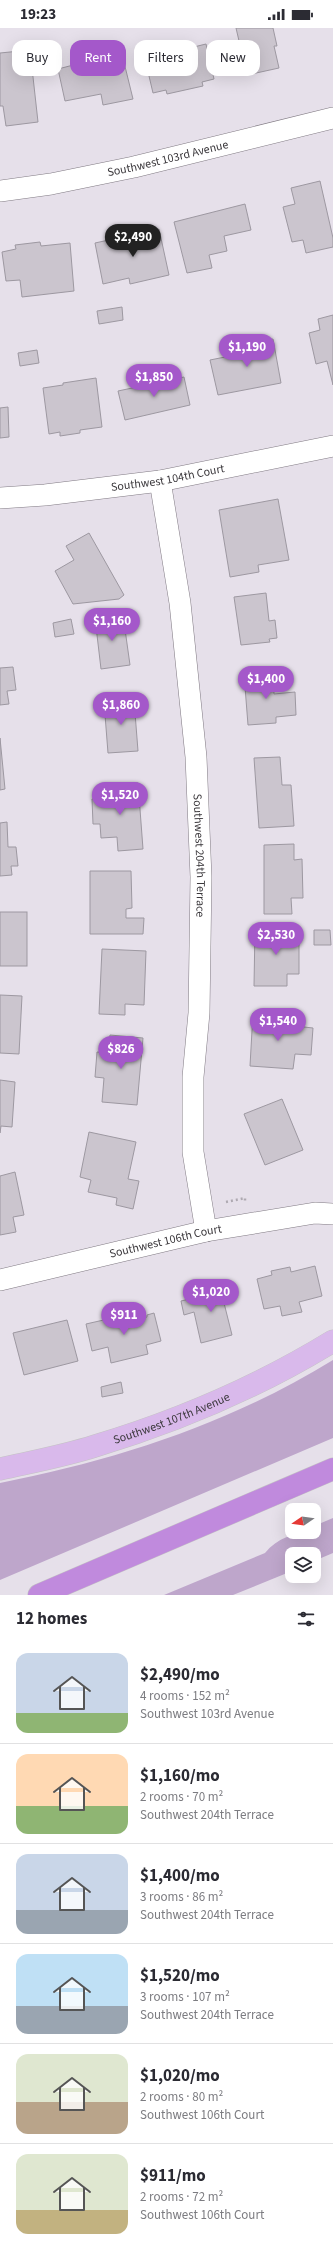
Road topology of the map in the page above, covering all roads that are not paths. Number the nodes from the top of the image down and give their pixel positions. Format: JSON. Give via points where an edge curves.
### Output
{"nodes":[{"id":1,"x":333,"y":118,"type":"edge"},
{"id":2,"x":0,"y":191,"type":"edge"},
{"id":3,"x":333,"y":446,"type":"edge"},
{"id":4,"x":160,"y":481,"type":"junction"},
{"id":5,"x":0,"y":498,"type":"edge"},
{"id":6,"x":333,"y":1214,"type":"edge"},
{"id":7,"x":206,"y":1231,"type":"junction"},
{"id":8,"x":0,"y":1280,"type":"edge"},
{"id":9,"x":333,"y":1341,"type":"edge"},
{"id":10,"x":0,"y":1469,"type":"edge"},
{"id":11,"x":333,"y":1469,"type":"edge"},
{"id":12,"x":39,"y":1595,"type":"edge"}],
"edges":[{"from":1,"to":2,"type":"street","name":"Southwest 103rd Avenue","via":[[134,167],[51,184]]},
{"from":3,"to":4,"type":"street","name":"Southwest 104th Court"},
{"from":4,"to":5,"type":"street","name":"Southwest 104th Court"},
{"from":4,"to":7,"type":"street","name":"Southwest 204th Terrace","via":[[180,603],[196,757],[200,845],[200,946],[193,1145],[194,1167]]},
{"from":6,"to":7,"type":"street","name":"Southwest 106th Court","via":[[315,1213]]},
{"from":7,"to":8,"type":"street","name":"Southwest 106th Court"},
{"from":9,"to":10,"type":"main road","name":"Southwest 107th Avenue","via":[[254,1385],[196,1411],[93,1447]]},
{"from":11,"to":12,"type":"highway"}]}
